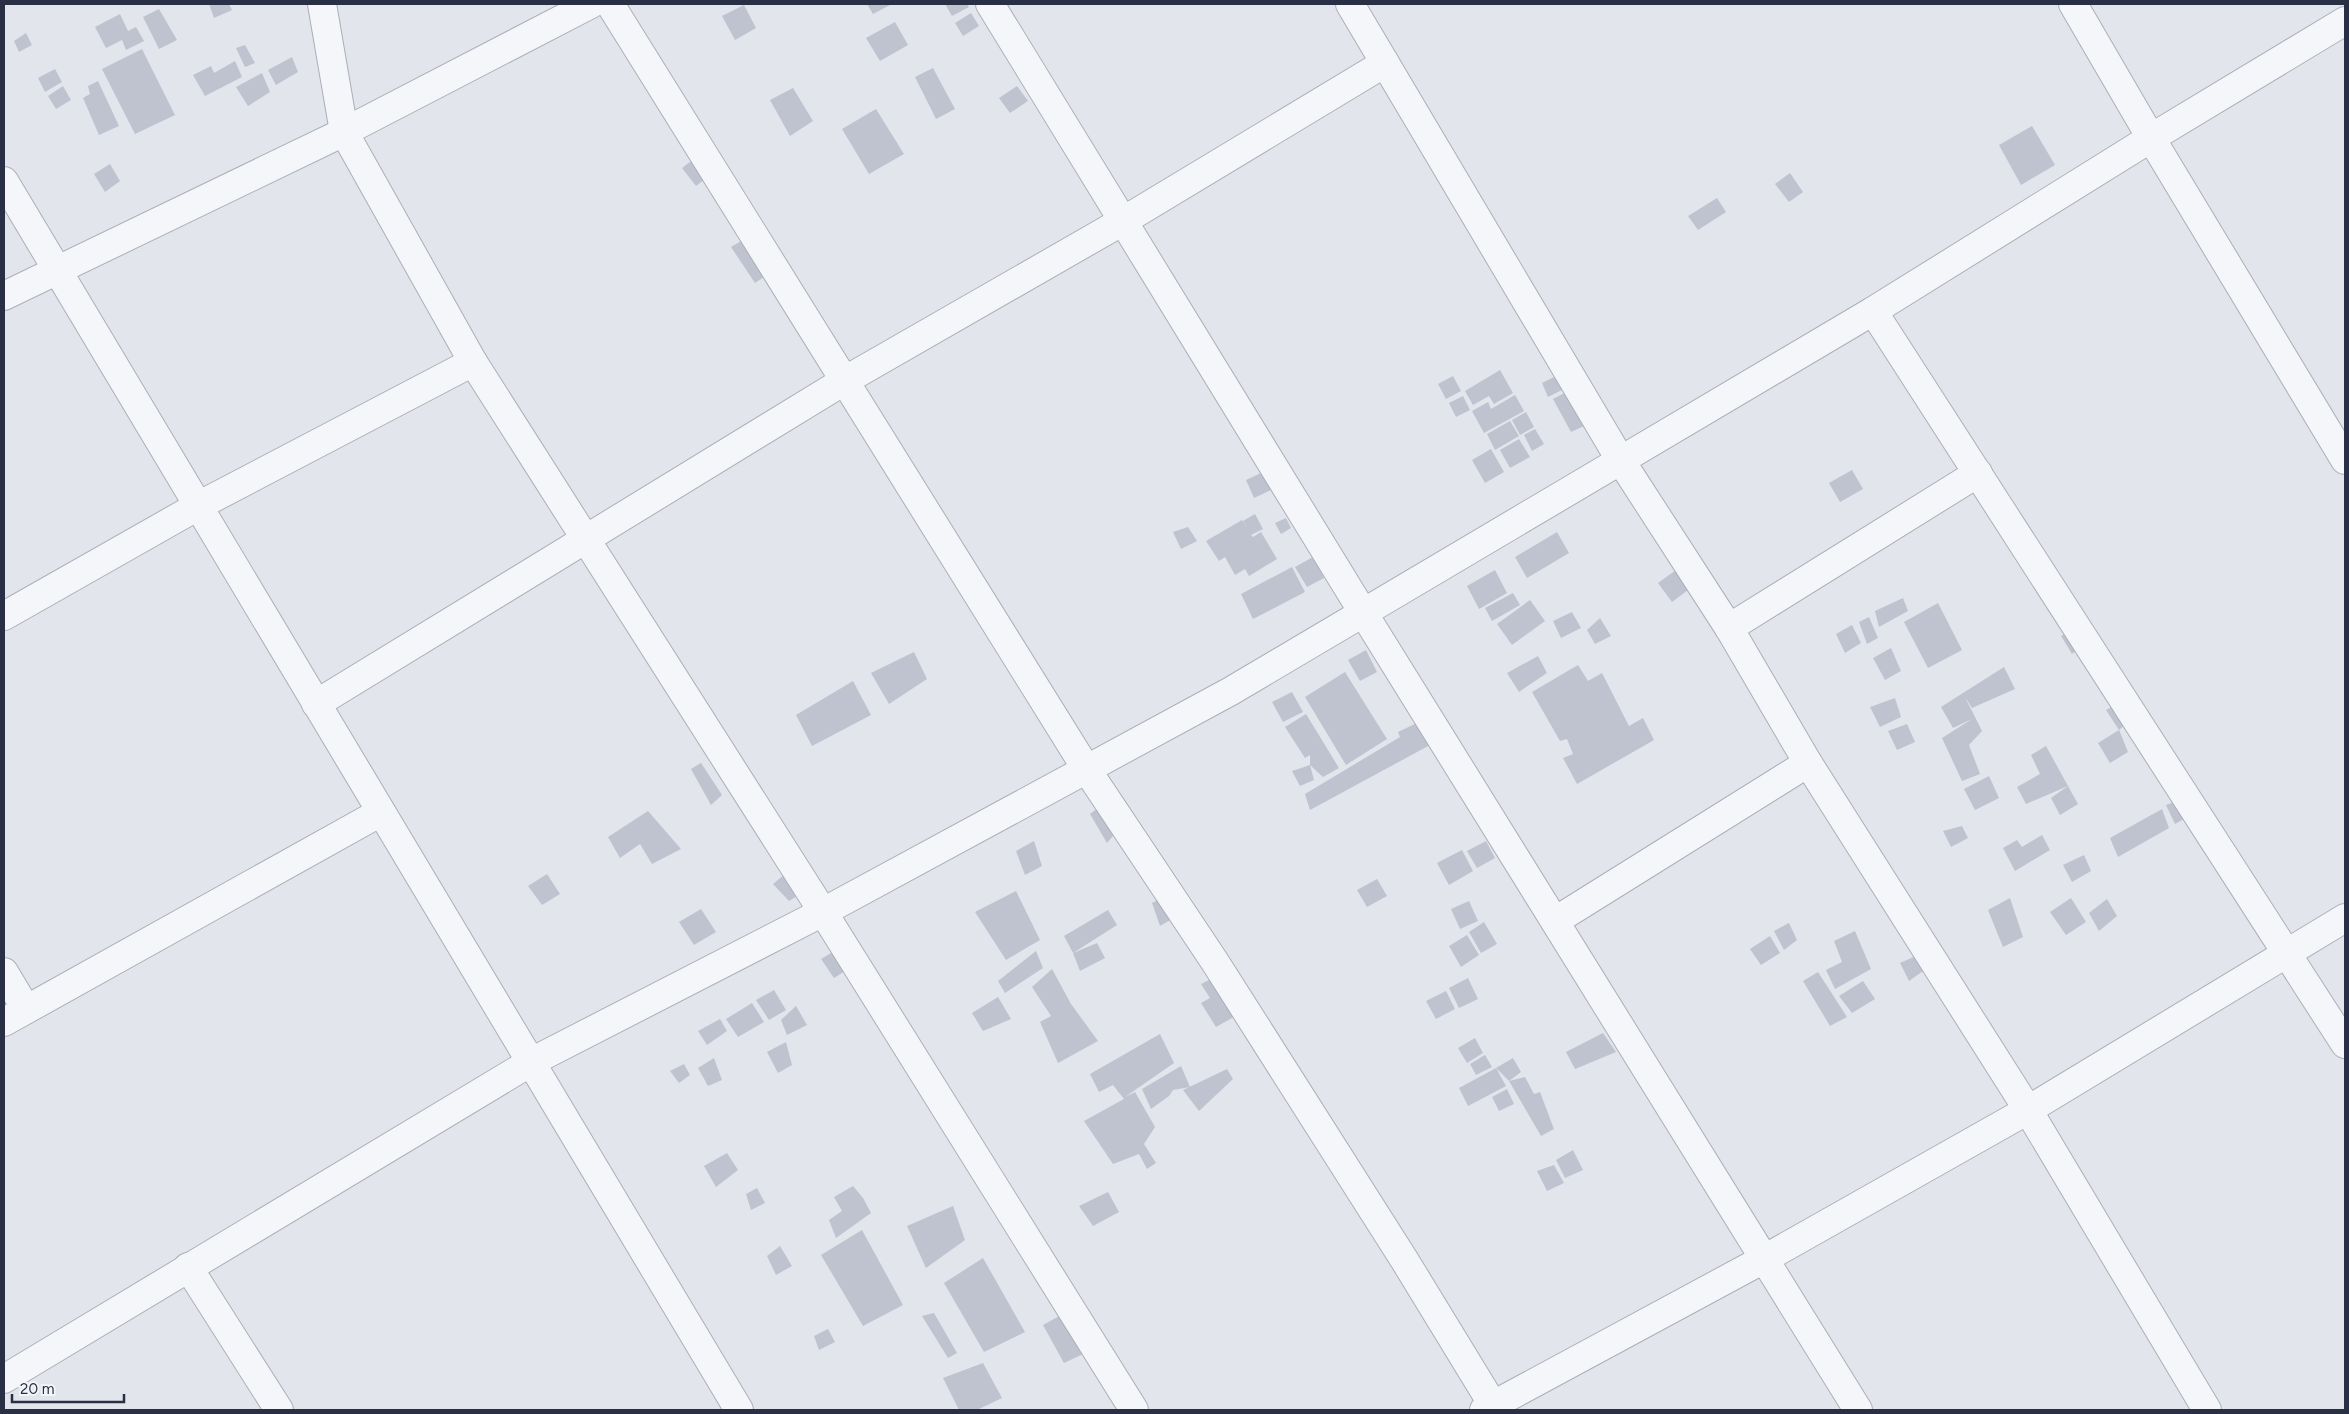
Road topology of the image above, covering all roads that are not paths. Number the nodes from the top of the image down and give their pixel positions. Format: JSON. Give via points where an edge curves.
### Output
{"nodes":[{"id":1,"x":322,"y":4,"type":"edge"},
{"id":2,"x":592,"y":4,"type":"edge"},
{"id":3,"x":610,"y":4,"type":"edge"},
{"id":4,"x":990,"y":4,"type":"edge"},
{"id":5,"x":1350,"y":4,"type":"edge"},
{"id":6,"x":2073,"y":4,"type":"edge"},
{"id":7,"x":2345,"y":21,"type":"edge"},
{"id":8,"x":1386,"y":63,"type":"junction"},
{"id":9,"x":344,"y":132,"type":"junction"},
{"id":10,"x":2151,"y":138,"type":"junction"},
{"id":11,"x":4,"y":181,"type":"edge"},
{"id":12,"x":1123,"y":221,"type":"junction"},
{"id":13,"x":56,"y":269,"type":"junction"},
{"id":14,"x":4,"y":296,"type":"edge"},
{"id":15,"x":1873,"y":311,"type":"junction"},
{"id":16,"x":473,"y":362,"type":"junction"},
{"id":17,"x":844,"y":381,"type":"junction"},
{"id":18,"x":2345,"y":460,"type":"edge"},
{"id":19,"x":1621,"y":461,"type":"junction"},
{"id":20,"x":1978,"y":473,"type":"junction"},
{"id":21,"x":198,"y":506,"type":"junction"},
{"id":22,"x":585,"y":541,"type":"junction"},
{"id":23,"x":1364,"y":614,"type":"junction"},
{"id":24,"x":4,"y":616,"type":"edge"},
{"id":25,"x":1729,"y":628,"type":"junction"},
{"id":26,"x":316,"y":704,"type":"junction"},
{"id":27,"x":1808,"y":763,"type":"junction"},
{"id":28,"x":1087,"y":770,"type":"junction"},
{"id":29,"x":381,"y":812,"type":"junction"},
{"id":30,"x":823,"y":912,"type":"junction"},
{"id":31,"x":2345,"y":918,"type":"edge"},
{"id":32,"x":1555,"y":922,"type":"junction"},
{"id":33,"x":2288,"y":954,"type":"junction"},
{"id":34,"x":4,"y":972,"type":"edge"},
{"id":35,"x":15,"y":1015,"type":"edge"},
{"id":36,"x":2345,"y":1044,"type":"edge"},
{"id":37,"x":531,"y":1062,"type":"junction"},
{"id":38,"x":2028,"y":1110,"type":"junction"},
{"id":39,"x":1764,"y":1259,"type":"junction"},
{"id":40,"x":188,"y":1267,"type":"junction"},
{"id":41,"x":4,"y":1379,"type":"edge"},
{"id":42,"x":1491,"y":1409,"type":"edge"},
{"id":43,"x":279,"y":1410,"type":"edge"},
{"id":44,"x":739,"y":1410,"type":"edge"},
{"id":45,"x":1134,"y":1410,"type":"edge"},
{"id":46,"x":1858,"y":1410,"type":"edge"},
{"id":47,"x":2206,"y":1410,"type":"edge"}],
"edges":[{"from":1,"to":9,"type":"street"},
{"from":2,"to":9,"type":"street"},
{"from":3,"to":17,"type":"street"},
{"from":4,"to":12,"type":"street"},
{"from":5,"to":8,"type":"street"},
{"from":6,"to":10,"type":"street"},
{"from":7,"to":10,"type":"street"},
{"from":8,"to":12,"type":"street"},
{"from":8,"to":19,"type":"street"},
{"from":9,"to":13,"type":"street"},
{"from":9,"to":16,"type":"street"},
{"from":10,"to":15,"type":"street"},
{"from":10,"to":18,"type":"street"},
{"from":11,"to":13,"type":"street"},
{"from":12,"to":17,"type":"street"},
{"from":12,"to":23,"type":"street"},
{"from":13,"to":14,"type":"street"},
{"from":13,"to":21,"type":"street"},
{"from":15,"to":19,"type":"street"},
{"from":15,"to":20,"type":"street"},
{"from":16,"to":21,"type":"street"},
{"from":16,"to":22,"type":"street"},
{"from":17,"to":22,"type":"street"},
{"from":17,"to":28,"type":"street"},
{"from":19,"to":23,"type":"street"},
{"from":19,"to":25,"type":"street"},
{"from":20,"to":25,"type":"street"},
{"from":20,"to":33,"type":"street"},
{"from":21,"to":24,"type":"street"},
{"from":21,"to":26,"type":"street"},
{"from":22,"to":26,"type":"street"},
{"from":22,"to":30,"type":"street"},
{"from":23,"to":28,"type":"street"},
{"from":23,"to":32,"type":"street"},
{"from":25,"to":27,"type":"street"},
{"from":26,"to":29,"type":"street"},
{"from":27,"to":32,"type":"street"},
{"from":27,"to":38,"type":"street"},
{"from":28,"to":30,"type":"street"},
{"from":28,"to":42,"type":"street","via":[[1405,1262]]},
{"from":29,"to":35,"type":"street"},
{"from":29,"to":37,"type":"street"},
{"from":30,"to":37,"type":"street"},
{"from":30,"to":45,"type":"street"},
{"from":31,"to":33,"type":"street"},
{"from":32,"to":39,"type":"street"},
{"from":33,"to":36,"type":"street"},
{"from":33,"to":38,"type":"street"},
{"from":34,"to":35,"type":"street"},
{"from":37,"to":40,"type":"street"},
{"from":37,"to":44,"type":"street"},
{"from":38,"to":39,"type":"street"},
{"from":38,"to":47,"type":"street"},
{"from":39,"to":42,"type":"street"},
{"from":39,"to":46,"type":"street"},
{"from":40,"to":41,"type":"street"},
{"from":40,"to":43,"type":"street"}]}
